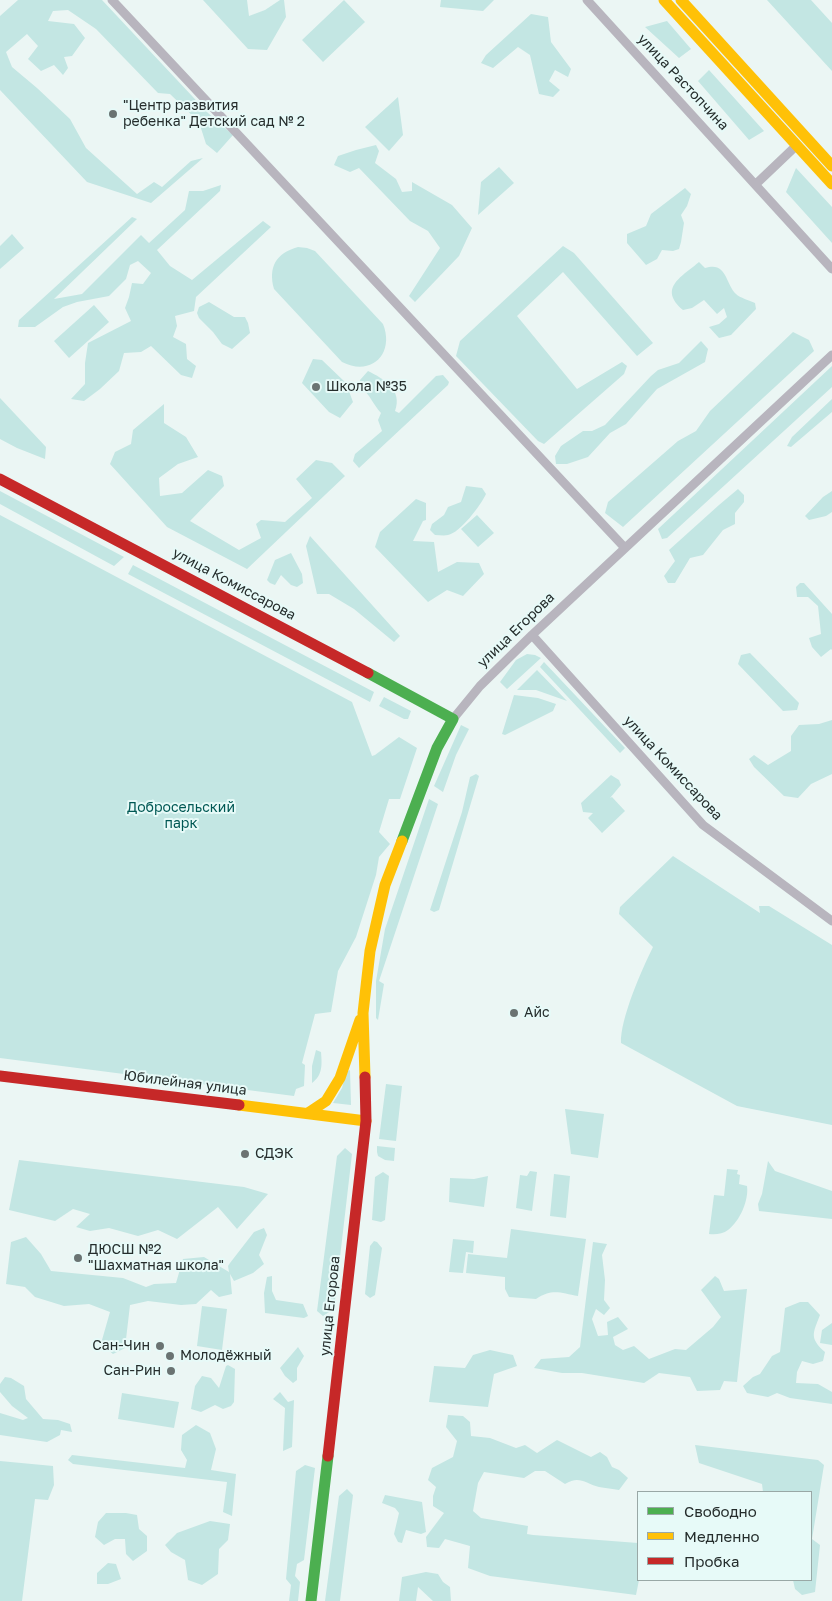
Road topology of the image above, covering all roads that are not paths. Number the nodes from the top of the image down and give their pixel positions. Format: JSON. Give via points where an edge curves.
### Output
{"nodes":[{"id":1,"x":112,"y":0,"type":"edge"},
{"id":2,"x":587,"y":0,"type":"edge"},
{"id":3,"x":664,"y":0,"type":"edge"},
{"id":4,"x":681,"y":0,"type":"edge"},
{"id":5,"x":797,"y":145,"type":"junction"},
{"id":6,"x":832,"y":166,"type":"edge"},
{"id":7,"x":756,"y":184,"type":"junction"},
{"id":8,"x":832,"y":184,"type":"edge"},
{"id":9,"x":832,"y":269,"type":"edge"},
{"id":10,"x":832,"y":356,"type":"edge"},
{"id":11,"x":0,"y":478,"type":"edge"},
{"id":12,"x":625,"y":548,"type":"junction"},
{"id":13,"x":532,"y":635,"type":"junction"},
{"id":14,"x":453,"y":719,"type":"junction"},
{"id":15,"x":832,"y":921,"type":"edge"},
{"id":16,"x":363,"y":1013,"type":"junction"},
{"id":17,"x":0,"y":1076,"type":"edge"},
{"id":18,"x":308,"y":1113,"type":"junction"},
{"id":19,"x":366,"y":1121,"type":"junction"},
{"id":20,"x":311,"y":1601,"type":"edge"}],
"edges":[{"from":1,"to":12,"type":"street"},
{"from":2,"to":7,"type":"street","name":"улица Растопчина"},
{"from":3,"to":5,"type":"main road"},
{"from":4,"to":6,"type":"main road"},
{"from":5,"to":7,"type":"street"},
{"from":5,"to":8,"type":"main road"},
{"from":7,"to":9,"type":"street","name":"улица Растопчина"},
{"from":10,"to":12,"type":"street","name":"улица Егорова"},
{"from":11,"to":14,"type":"main road","name":"улица Комиссарова"},
{"from":12,"to":13,"type":"street","name":"улица Егорова"},
{"from":13,"to":14,"type":"street","name":"улица Егорова","via":[[480,686]]},
{"from":13,"to":15,"type":"street","name":"улица Комиссарова","via":[[703,825]]},
{"from":14,"to":16,"type":"main road","name":"улица Егорова","via":[[437,748],[385,886],[370,951]]},
{"from":16,"to":18,"type":"main road","name":"улица Егорова","via":[[340,1078],[326,1102]]},
{"from":16,"to":19,"type":"main road","name":"улица Егорова"},
{"from":17,"to":18,"type":"main road","name":"Юбилейная улица"},
{"from":18,"to":19,"type":"main road","name":"Юбилейная улица"},
{"from":19,"to":20,"type":"main road","name":"улица Егорова"}]}
